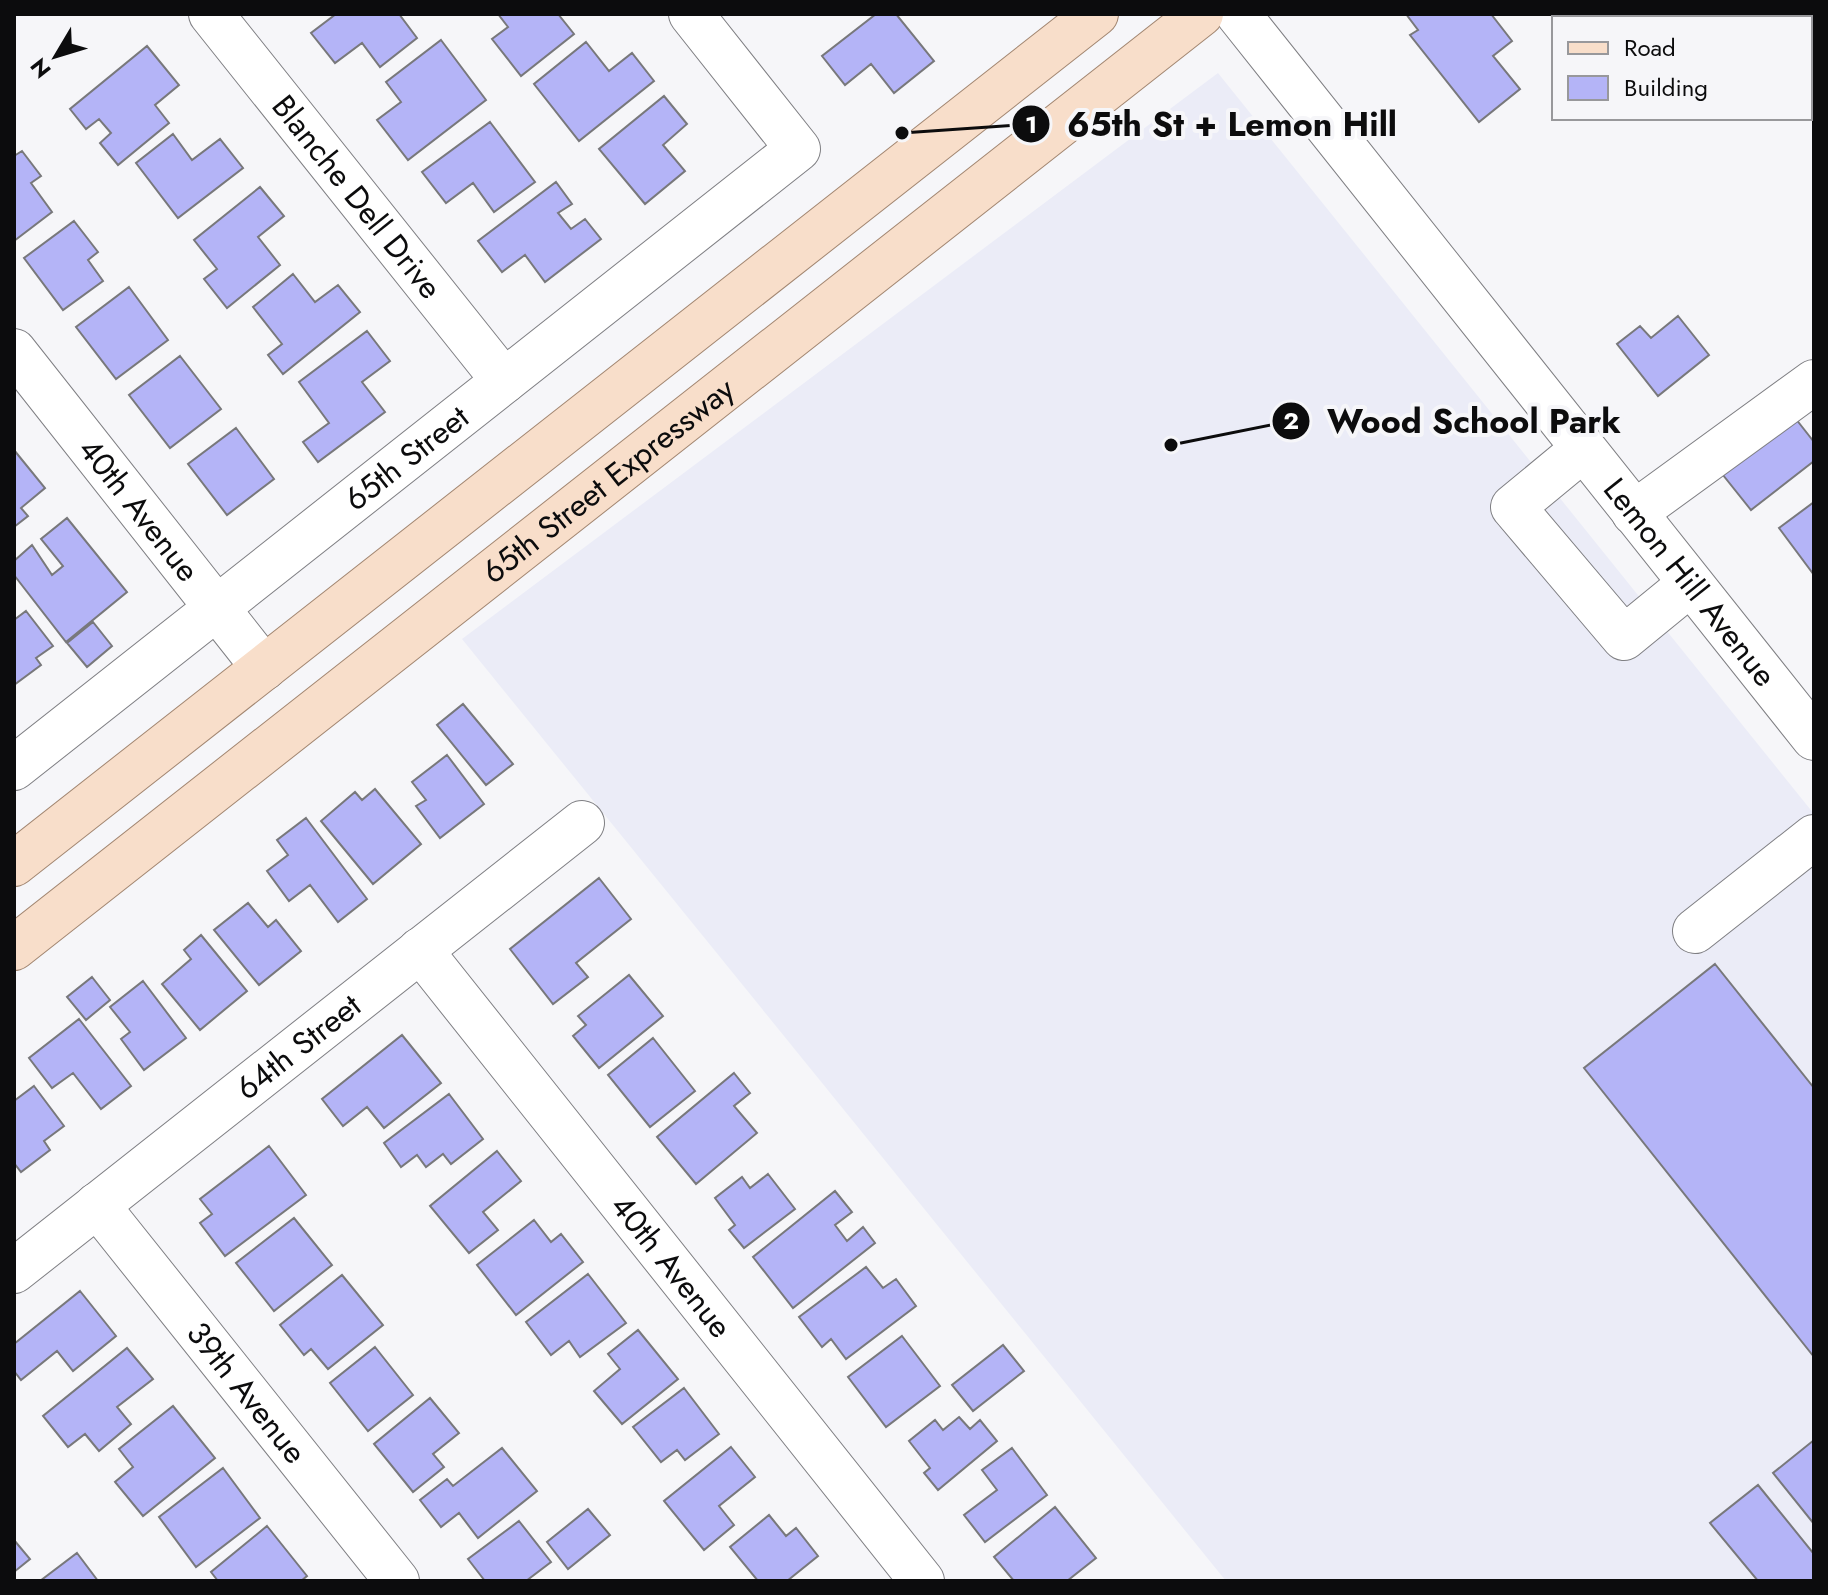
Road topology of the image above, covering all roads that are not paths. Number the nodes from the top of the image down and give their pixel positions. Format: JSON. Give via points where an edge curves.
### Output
{"nodes":[{"id":1,"x":211,"y":14,"type":"edge"},
{"id":2,"x":691,"y":14,"type":"edge"},
{"id":3,"x":1096,"y":14,"type":"edge"},
{"id":4,"x":1201,"y":14,"type":"edge"},
{"id":5,"x":1238,"y":14,"type":"edge"},
{"id":6,"x":14,"y":351,"type":"edge"},
{"id":7,"x":504,"y":381,"type":"junction"},
{"id":8,"x":1814,"y":382,"type":"edge"},
{"id":9,"x":1582,"y":450,"type":"junction"},
{"id":10,"x":1634,"y":513,"type":"junction"},
{"id":11,"x":1690,"y":584,"type":"junction"},
{"id":12,"x":216,"y":608,"type":"junction"},
{"id":13,"x":264,"y":668,"type":"junction"},
{"id":14,"x":1814,"y":738,"type":"edge"},
{"id":15,"x":14,"y":768,"type":"edge"},
{"id":16,"x":582,"y":823,"type":"dead end"},
{"id":17,"x":1814,"y":837,"type":"edge"},
{"id":18,"x":14,"y":864,"type":"edge"},
{"id":19,"x":1695,"y":931,"type":"dead end"},
{"id":20,"x":14,"y":948,"type":"edge"},
{"id":21,"x":420,"y":950,"type":"junction"},
{"id":22,"x":97,"y":1205,"type":"junction"},
{"id":23,"x":14,"y":1271,"type":"edge"},
{"id":24,"x":397,"y":1581,"type":"edge"},
{"id":25,"x":922,"y":1581,"type":"edge"}],
"edges":[{"from":1,"to":7,"type":"street","name":"Blanche Dell Drive"},
{"from":2,"to":7,"type":"street","name":"65th Street","via":[[798,149]]},
{"from":3,"to":13,"type":"main road","name":"65th Street Expressway"},
{"from":4,"to":20,"type":"main road","name":"65th Street Expressway"},
{"from":5,"to":9,"type":"street","name":"Lemon Hill Avenue"},
{"from":6,"to":12,"type":"street","name":"40th Avenue"},
{"from":7,"to":12,"type":"street","name":"65th Street"},
{"from":8,"to":10,"type":"street"},
{"from":9,"to":10,"type":"street","name":"Lemon Hill Avenue"},
{"from":9,"to":11,"type":"street","via":[[1513,507],[1624,638]]},
{"from":10,"to":11,"type":"street","name":"Lemon Hill Avenue"},
{"from":11,"to":14,"type":"street","name":"Lemon Hill Avenue"},
{"from":12,"to":13,"type":"street","name":"40th Avenue"},
{"from":12,"to":15,"type":"street","name":"65th Street"},
{"from":13,"to":18,"type":"main road","name":"65th Street Expressway"},
{"from":16,"to":21,"type":"street","name":"64th Street"},
{"from":17,"to":19,"type":"street"},
{"from":21,"to":22,"type":"street","name":"64th Street"},
{"from":21,"to":25,"type":"street","name":"40th Avenue"},
{"from":22,"to":23,"type":"street","name":"64th Street"},
{"from":22,"to":24,"type":"street","name":"39th Avenue"}]}
